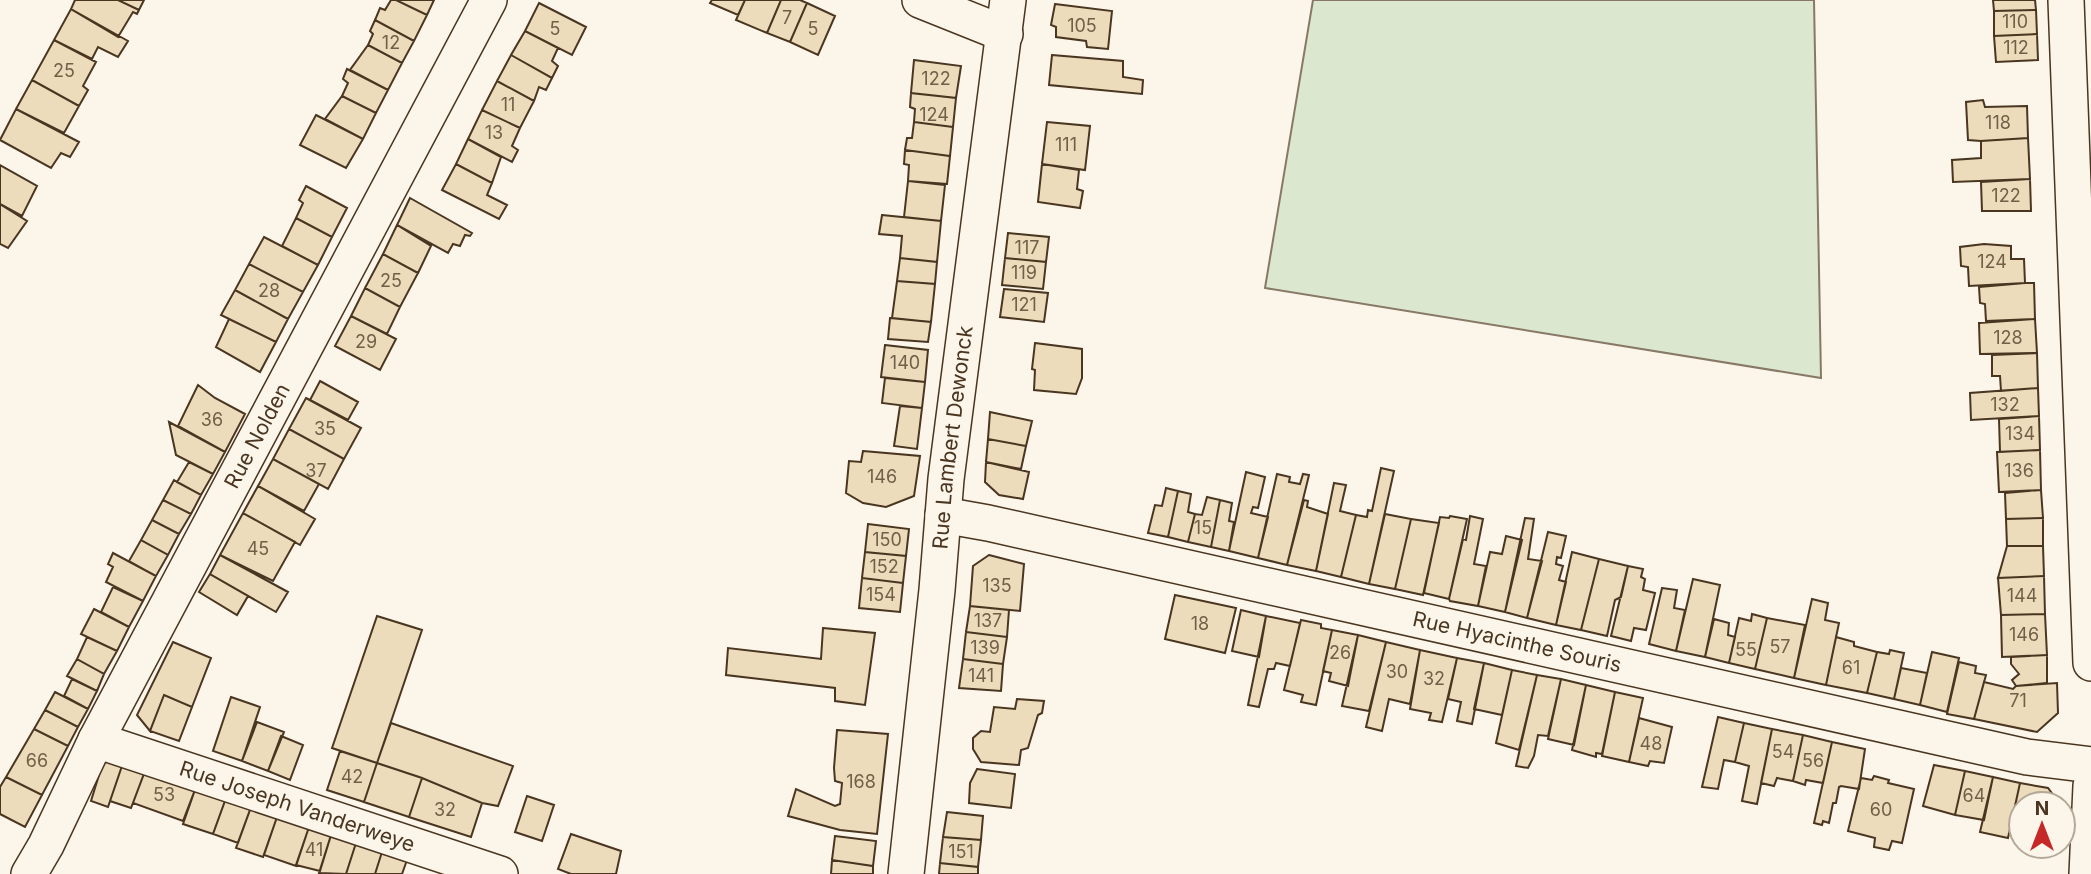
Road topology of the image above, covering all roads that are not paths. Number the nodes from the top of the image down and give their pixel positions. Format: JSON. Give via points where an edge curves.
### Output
{"nodes":[{"id":1,"x":489,"y":0,"type":"edge"},
{"id":2,"x":920,"y":0,"type":"edge"},
{"id":3,"x":1008,"y":0,"type":"edge"},
{"id":4,"x":2066,"y":0,"type":"edge"},
{"id":5,"x":1004,"y":34,"type":"junction"},
{"id":6,"x":943,"y":515,"type":"junction"},
{"id":7,"x":2091,"y":663,"type":"edge"},
{"id":8,"x":96,"y":740,"type":"junction"},
{"id":9,"x":2091,"y":765,"type":"edge"},
{"id":10,"x":2091,"y":786,"type":"edge"},
{"id":11,"x":29,"y":874,"type":"edge"},
{"id":12,"x":500,"y":874,"type":"edge"},
{"id":13,"x":906,"y":874,"type":"edge"},
{"id":14,"x":2087,"y":874,"type":"edge"}],
"edges":[{"from":1,"to":8,"type":"street","name":"Rue Nolden"},
{"from":2,"to":5,"type":"street"},
{"from":3,"to":5,"type":"street","name":"Rue Lambert Dewonck"},
{"from":4,"to":7,"type":"street"},
{"from":5,"to":6,"type":"street","name":"Rue Lambert Dewonck"},
{"from":6,"to":9,"type":"street","name":"Rue Hyacinthe Souris","via":[[2027,757]]},
{"from":6,"to":13,"type":"street","name":"Rue Lambert Dewonck"},
{"from":8,"to":11,"type":"street","name":"Rue Nolden"},
{"from":8,"to":12,"type":"street","name":"Rue Joseph Vanderweye"},
{"from":10,"to":14,"type":"street"}]}
